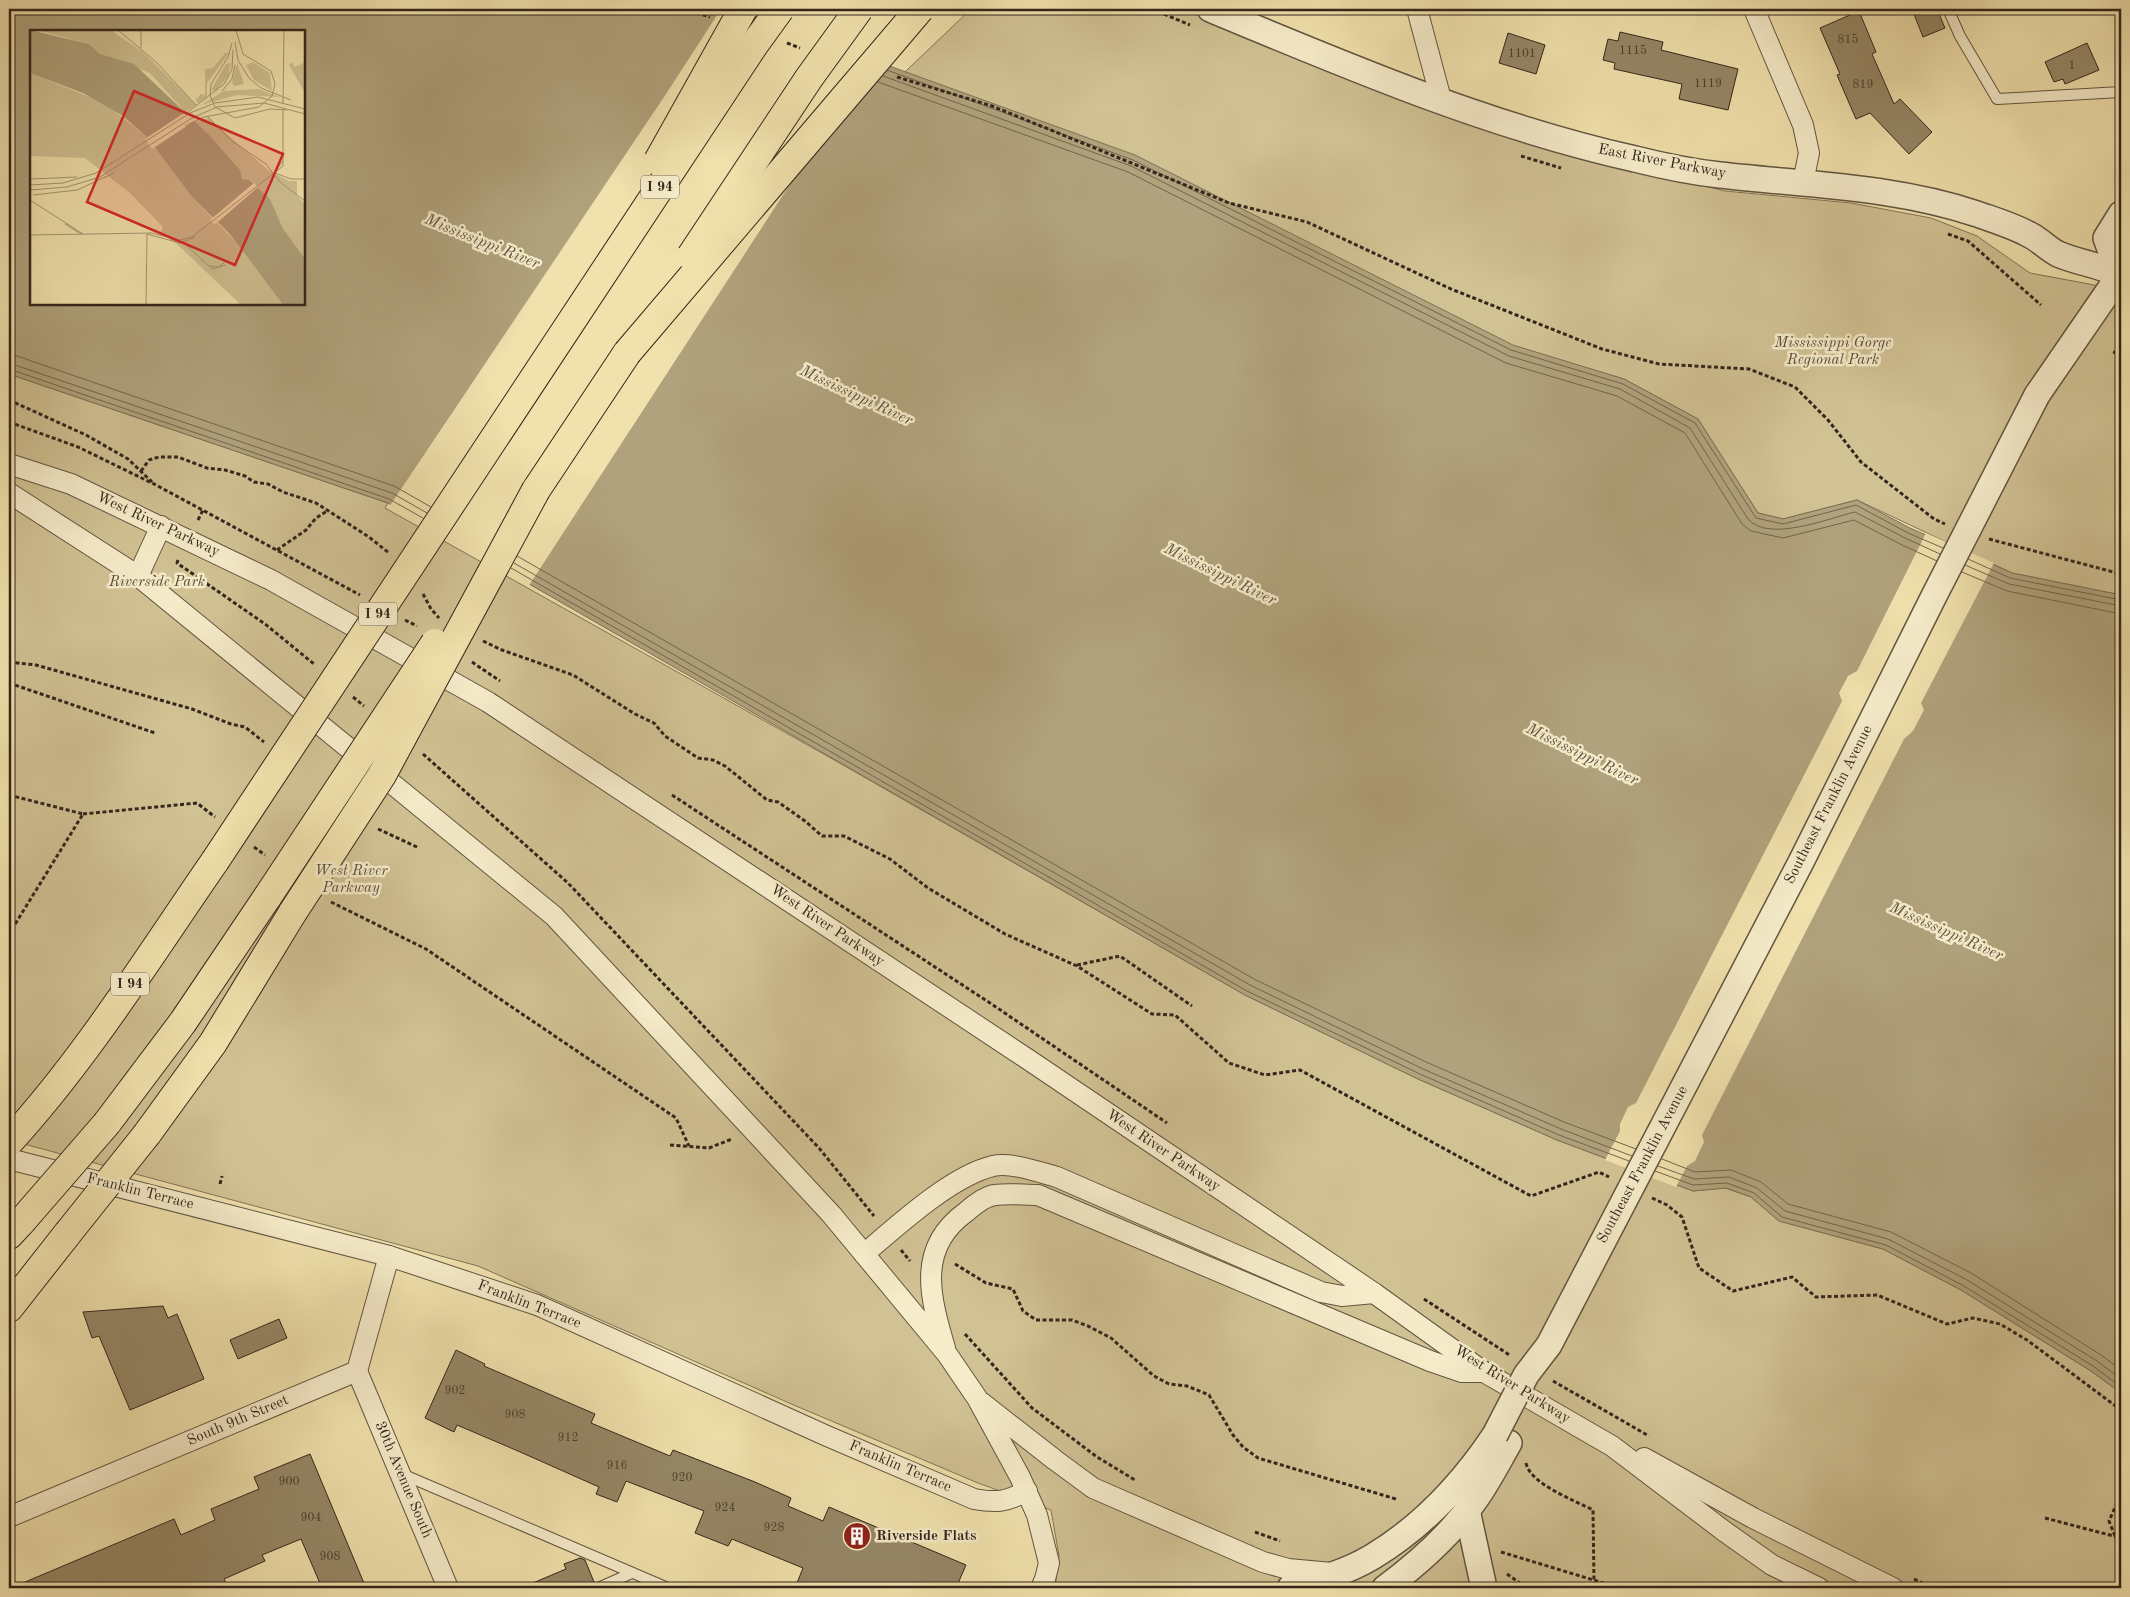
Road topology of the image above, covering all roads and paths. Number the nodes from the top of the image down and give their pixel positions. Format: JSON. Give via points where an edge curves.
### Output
{"nodes":[{"id":1,"x":684,"y":9,"type":"edge"},
{"id":2,"x":744,"y":9,"type":"edge"},
{"id":3,"x":780,"y":9,"type":"edge"},
{"id":4,"x":859,"y":9,"type":"edge"},
{"id":5,"x":920,"y":9,"type":"edge"},
{"id":6,"x":1210,"y":9,"type":"edge"},
{"id":7,"x":1417,"y":9,"type":"edge"},
{"id":8,"x":1754,"y":9,"type":"edge"},
{"id":9,"x":1948,"y":9,"type":"edge"},
{"id":10,"x":711,"y":18,"type":"dead end"},
{"id":11,"x":784,"y":42,"type":"dead end"},
{"id":12,"x":802,"y":48,"type":"dead end"},
{"id":13,"x":887,"y":74,"type":"dead end"},
{"id":14,"x":2121,"y":92,"type":"edge"},
{"id":15,"x":1442,"y":103,"type":"junction"},
{"id":16,"x":1803,"y":182,"type":"junction"},
{"id":17,"x":2121,"y":214,"type":"edge"},
{"id":18,"x":1943,"y":232,"type":"dead end"},
{"id":19,"x":2121,"y":274,"type":"edge"},
{"id":20,"x":2041,"y":305,"type":"dead end"},
{"id":21,"x":2113,"y":352,"type":"dead end"},
{"id":22,"x":627,"y":353,"type":"junction"},
{"id":23,"x":2121,"y":354,"type":"edge"},
{"id":24,"x":541,"y":366,"type":"junction"},
{"id":25,"x":9,"y":400,"type":"edge"},
{"id":26,"x":9,"y":464,"type":"edge"},
{"id":27,"x":141,"y":472,"type":"junction"},
{"id":28,"x":156,"y":485,"type":"dead end"},
{"id":29,"x":536,"y":490,"type":"junction"},
{"id":30,"x":9,"y":493,"type":"edge"},
{"id":31,"x":203,"y":510,"type":"dead end"},
{"id":32,"x":327,"y":511,"type":"junction"},
{"id":33,"x":196,"y":524,"type":"dead end"},
{"id":34,"x":161,"y":526,"type":"junction"},
{"id":35,"x":1952,"y":526,"type":"dead end"},
{"id":36,"x":1988,"y":539,"type":"dead end"},
{"id":37,"x":277,"y":550,"type":"dead end"},
{"id":38,"x":180,"y":556,"type":"dead end"},
{"id":39,"x":396,"y":558,"type":"dead end"},
{"id":40,"x":2121,"y":574,"type":"edge"},
{"id":41,"x":138,"y":576,"type":"junction"},
{"id":42,"x":422,"y":592,"type":"dead end"},
{"id":43,"x":444,"y":623,"type":"dead end"},
{"id":44,"x":481,"y":640,"type":"dead end"},
{"id":45,"x":9,"y":662,"type":"edge"},
{"id":46,"x":317,"y":667,"type":"dead end"},
{"id":47,"x":9,"y":683,"type":"edge"},
{"id":48,"x":347,"y":692,"type":"dead end"},
{"id":49,"x":369,"y":710,"type":"dead end"},
{"id":50,"x":155,"y":733,"type":"dead end"},
{"id":51,"x":268,"y":746,"type":"dead end"},
{"id":52,"x":421,"y":753,"type":"dead end"},
{"id":53,"x":9,"y":795,"type":"edge"},
{"id":54,"x":82,"y":814,"type":"junction"},
{"id":55,"x":220,"y":821,"type":"dead end"},
{"id":56,"x":370,"y":825,"type":"dead end"},
{"id":57,"x":251,"y":845,"type":"dead end"},
{"id":58,"x":417,"y":847,"type":"dead end"},
{"id":59,"x":267,"y":856,"type":"dead end"},
{"id":60,"x":330,"y":902,"type":"dead end"},
{"id":61,"x":9,"y":934,"type":"edge"},
{"id":62,"x":1077,"y":966,"type":"junction"},
{"id":63,"x":1192,"y":1006,"type":"dead end"},
{"id":64,"x":753,"y":1130,"type":"junction"},
{"id":65,"x":13,"y":1137,"type":"edge"},
{"id":66,"x":670,"y":1145,"type":"dead end"},
{"id":67,"x":689,"y":1146,"type":"junction"},
{"id":68,"x":9,"y":1159,"type":"edge"},
{"id":69,"x":1599,"y":1172,"type":"dead end"},
{"id":70,"x":222,"y":1176,"type":"dead end"},
{"id":71,"x":220,"y":1184,"type":"dead end"},
{"id":72,"x":1667,"y":1205,"type":"dead end"},
{"id":73,"x":15,"y":1228,"type":"edge"},
{"id":74,"x":888,"y":1234,"type":"junction"},
{"id":75,"x":935,"y":1251,"type":"junction"},
{"id":76,"x":864,"y":1254,"type":"junction"},
{"id":77,"x":389,"y":1256,"type":"junction"},
{"id":78,"x":930,"y":1288,"type":"junction"},
{"id":79,"x":1374,"y":1293,"type":"junction"},
{"id":80,"x":9,"y":1308,"type":"edge"},
{"id":81,"x":964,"y":1332,"type":"dead end"},
{"id":82,"x":947,"y":1354,"type":"junction"},
{"id":83,"x":357,"y":1371,"type":"junction"},
{"id":84,"x":1484,"y":1372,"type":"junction"},
{"id":85,"x":977,"y":1398,"type":"junction"},
{"id":86,"x":2121,"y":1410,"type":"edge"},
{"id":87,"x":1502,"y":1439,"type":"junction"},
{"id":88,"x":1612,"y":1446,"type":"junction"},
{"id":89,"x":1526,"y":1462,"type":"dead end"},
{"id":90,"x":400,"y":1473,"type":"junction"},
{"id":91,"x":1136,"y":1480,"type":"dead end"},
{"id":92,"x":1027,"y":1491,"type":"junction"},
{"id":93,"x":2121,"y":1494,"type":"edge"},
{"id":94,"x":1396,"y":1500,"type":"dead end"},
{"id":95,"x":1468,"y":1510,"type":"junction"},
{"id":96,"x":9,"y":1517,"type":"edge"},
{"id":97,"x":2045,"y":1518,"type":"dead end"},
{"id":98,"x":1254,"y":1532,"type":"dead end"},
{"id":99,"x":2115,"y":1536,"type":"junction"},
{"id":100,"x":2121,"y":1538,"type":"edge"},
{"id":101,"x":1280,"y":1542,"type":"dead end"},
{"id":102,"x":1493,"y":1549,"type":"dead end"},
{"id":103,"x":632,"y":1573,"type":"junction"},
{"id":104,"x":1336,"y":1574,"type":"junction"},
{"id":105,"x":1492,"y":1579,"type":"edge"},
{"id":106,"x":1594,"y":1580,"type":"junction"},
{"id":107,"x":448,"y":1588,"type":"edge"},
{"id":108,"x":598,"y":1588,"type":"edge"},
{"id":109,"x":668,"y":1588,"type":"edge"},
{"id":110,"x":1040,"y":1588,"type":"edge"},
{"id":111,"x":1290,"y":1588,"type":"edge"},
{"id":112,"x":1385,"y":1588,"type":"edge"},
{"id":113,"x":1527,"y":1588,"type":"edge"},
{"id":114,"x":1620,"y":1588,"type":"edge"},
{"id":115,"x":1819,"y":1588,"type":"edge"},
{"id":116,"x":1893,"y":1588,"type":"edge"}],
"edges":[{"from":1,"to":10,"type":"path"},
{"from":2,"to":24,"type":"highway","bridge":true},
{"from":3,"to":24,"type":"highway","number":"I 94","bridge":true},
{"from":4,"to":22,"type":"highway","bridge":true,"via":[[809,78]]},
{"from":5,"to":22,"type":"highway","bridge":true},
{"from":6,"to":15,"type":"street","name":"East River Parkway"},
{"from":7,"to":15,"type":"street"},
{"from":8,"to":16,"type":"street","via":[[1803,125],[1808,154]]},
{"from":9,"to":14,"type":"lane","via":[[1997,100]]},
{"from":11,"to":12,"type":"path"},
{"from":13,"to":35,"type":"path","via":[[992,106],[1229,203],[1307,222],[1451,289],[1602,349],[1659,364],[1749,368],[1795,387],[1828,420],[1861,462],[1934,520]]},
{"from":15,"to":16,"type":"street","name":"East River Parkway","via":[[1535,133],[1635,159],[1718,175]]},
{"from":16,"to":19,"type":"street","name":"East River Parkway","via":[[1904,195],[1976,214],[2030,235],[2057,253]]},
{"from":17,"to":19,"type":"street","via":[[2106,238]]},
{"from":18,"to":20,"type":"path","via":[[1968,241]]},
{"from":19,"to":87,"type":"street","name":"Southeast Franklin Avenue","bridge":true,"via":[[2037,396],[1805,854],[1549,1345],[1537,1385]]},
{"from":21,"to":23,"type":"path"},
{"from":22,"to":29,"type":"highway"},
{"from":24,"to":65,"type":"highway","number":"I 94","bridge":true,"via":[[215,861],[133,980],[41,1105]]},
{"from":25,"to":27,"type":"path","via":[[86,435],[128,459]]},
{"from":26,"to":34,"type":"street","name":"West River Parkway","via":[[71,484]]},
{"from":27,"to":28,"type":"path"},
{"from":27,"to":32,"type":"path","via":[[149,460],[178,457],[268,484],[316,503]]},
{"from":29,"to":73,"type":"highway","bridge":true,"via":[[182,1022],[107,1123]]},
{"from":29,"to":80,"type":"highway","bridge":true,"via":[[382,775],[292,912],[213,1043],[147,1134]]},
{"from":30,"to":41,"type":"street"},
{"from":31,"to":33,"type":"path"},
{"from":32,"to":37,"type":"path"},
{"from":32,"to":39,"type":"path"},
{"from":34,"to":41,"type":"street"},
{"from":34,"to":79,"type":"street","name":"West River Parkway","via":[[272,580],[488,702]]},
{"from":36,"to":40,"type":"path"},
{"from":38,"to":46,"type":"path","via":[[177,563],[266,624]]},
{"from":41,"to":64,"type":"street","via":[[554,916]]},
{"from":42,"to":43,"type":"path","via":[[430,609]]},
{"from":44,"to":62,"type":"path","via":[[572,675],[654,723],[665,736],[698,758],[725,766],[767,800],[778,802],[822,836],[844,836],[890,859],[928,888],[1005,934]]},
{"from":45,"to":51,"type":"path","via":[[36,665],[192,709],[245,728]]},
{"from":47,"to":50,"type":"path"},
{"from":48,"to":49,"type":"path"},
{"from":52,"to":74,"type":"path","via":[[568,883],[819,1148]]},
{"from":53,"to":54,"type":"path"},
{"from":54,"to":55,"type":"path","via":[[197,803]]},
{"from":54,"to":61,"type":"path"},
{"from":56,"to":58,"type":"path"},
{"from":57,"to":59,"type":"path"},
{"from":60,"to":67,"type":"path","via":[[426,949],[676,1118]]},
{"from":62,"to":63,"type":"path","via":[[1120,956]]},
{"from":62,"to":69,"type":"path","via":[[1152,1014],[1175,1014],[1229,1063],[1265,1075],[1300,1070],[1531,1196]]},
{"from":64,"to":67,"type":"path","via":[[710,1148]]},
{"from":64,"to":76,"type":"street"},
{"from":66,"to":67,"type":"path"},
{"from":68,"to":77,"type":"street","name":"Franklin Terrace"},
{"from":70,"to":71,"type":"path"},
{"from":72,"to":86,"type":"path","via":[[1682,1217],[1699,1268],[1733,1291],[1792,1277],[1816,1297],[1877,1295],[1948,1324],[1973,1318],[2000,1324]]},
{"from":74,"to":76,"type":"street"},
{"from":74,"to":78,"type":"path"},
{"from":74,"to":79,"type":"street","via":[[964,1177],[994,1166],[1024,1168],[1056,1177],[1321,1292],[1342,1296]]},
{"from":75,"to":78,"type":"street"},
{"from":75,"to":84,"type":"street","via":[[942,1235],[957,1218],[978,1203],[994,1195],[1038,1195],[1430,1361],[1462,1372]]},
{"from":75,"to":94,"type":"path","via":[[986,1283],[1013,1289],[1023,1311],[1036,1320],[1072,1320],[1088,1326],[1110,1338],[1154,1376],[1209,1396],[1233,1435],[1258,1458]]},
{"from":76,"to":82,"type":"street"},
{"from":77,"to":83,"type":"street"},
{"from":77,"to":92,"type":"street","name":"Franklin Terrace","via":[[537,1305],[974,1499],[1010,1500]]},
{"from":78,"to":82,"type":"street"},
{"from":79,"to":84,"type":"street","name":"West River Parkway"},
{"from":81,"to":91,"type":"path","via":[[1032,1408],[1097,1457]]},
{"from":82,"to":85,"type":"street"},
{"from":83,"to":90,"type":"street","name":"30th Avenue South"},
{"from":83,"to":96,"type":"street","name":"South 9th Street"},
{"from":84,"to":88,"type":"street","name":"West River Parkway"},
{"from":85,"to":92,"type":"street"},
{"from":85,"to":104,"type":"street","via":[[1093,1488],[1263,1562],[1288,1569]]},
{"from":87,"to":95,"type":"street"},
{"from":87,"to":104,"type":"street","via":[[1414,1528],[1371,1558]]},
{"from":88,"to":115,"type":"street","name":"West River Parkway","via":[[1772,1565]]},
{"from":88,"to":116,"type":"street","name":"West River Parkway","via":[[1646,1459],[1753,1518]]},
{"from":89,"to":106,"type":"path","via":[[1532,1476],[1593,1510]]},
{"from":90,"to":103,"type":"lane"},
{"from":90,"to":107,"type":"street","name":"30th Avenue South"},
{"from":92,"to":110,"type":"street","via":[[1037,1515],[1049,1563]]},
{"from":93,"to":99,"type":"path","via":[[2109,1520]]},
{"from":95,"to":105,"type":"street"},
{"from":95,"to":112,"type":"street","via":[[1431,1550]]},
{"from":97,"to":99,"type":"path"},
{"from":98,"to":101,"type":"path"},
{"from":99,"to":100,"type":"path"},
{"from":102,"to":106,"type":"path"},
{"from":103,"to":108,"type":"lane"},
{"from":103,"to":109,"type":"lane"},
{"from":104,"to":111,"type":"street"},
{"from":105,"to":113,"type":"path","via":[[1513,1578]]},
{"from":106,"to":114,"type":"path"}]}
